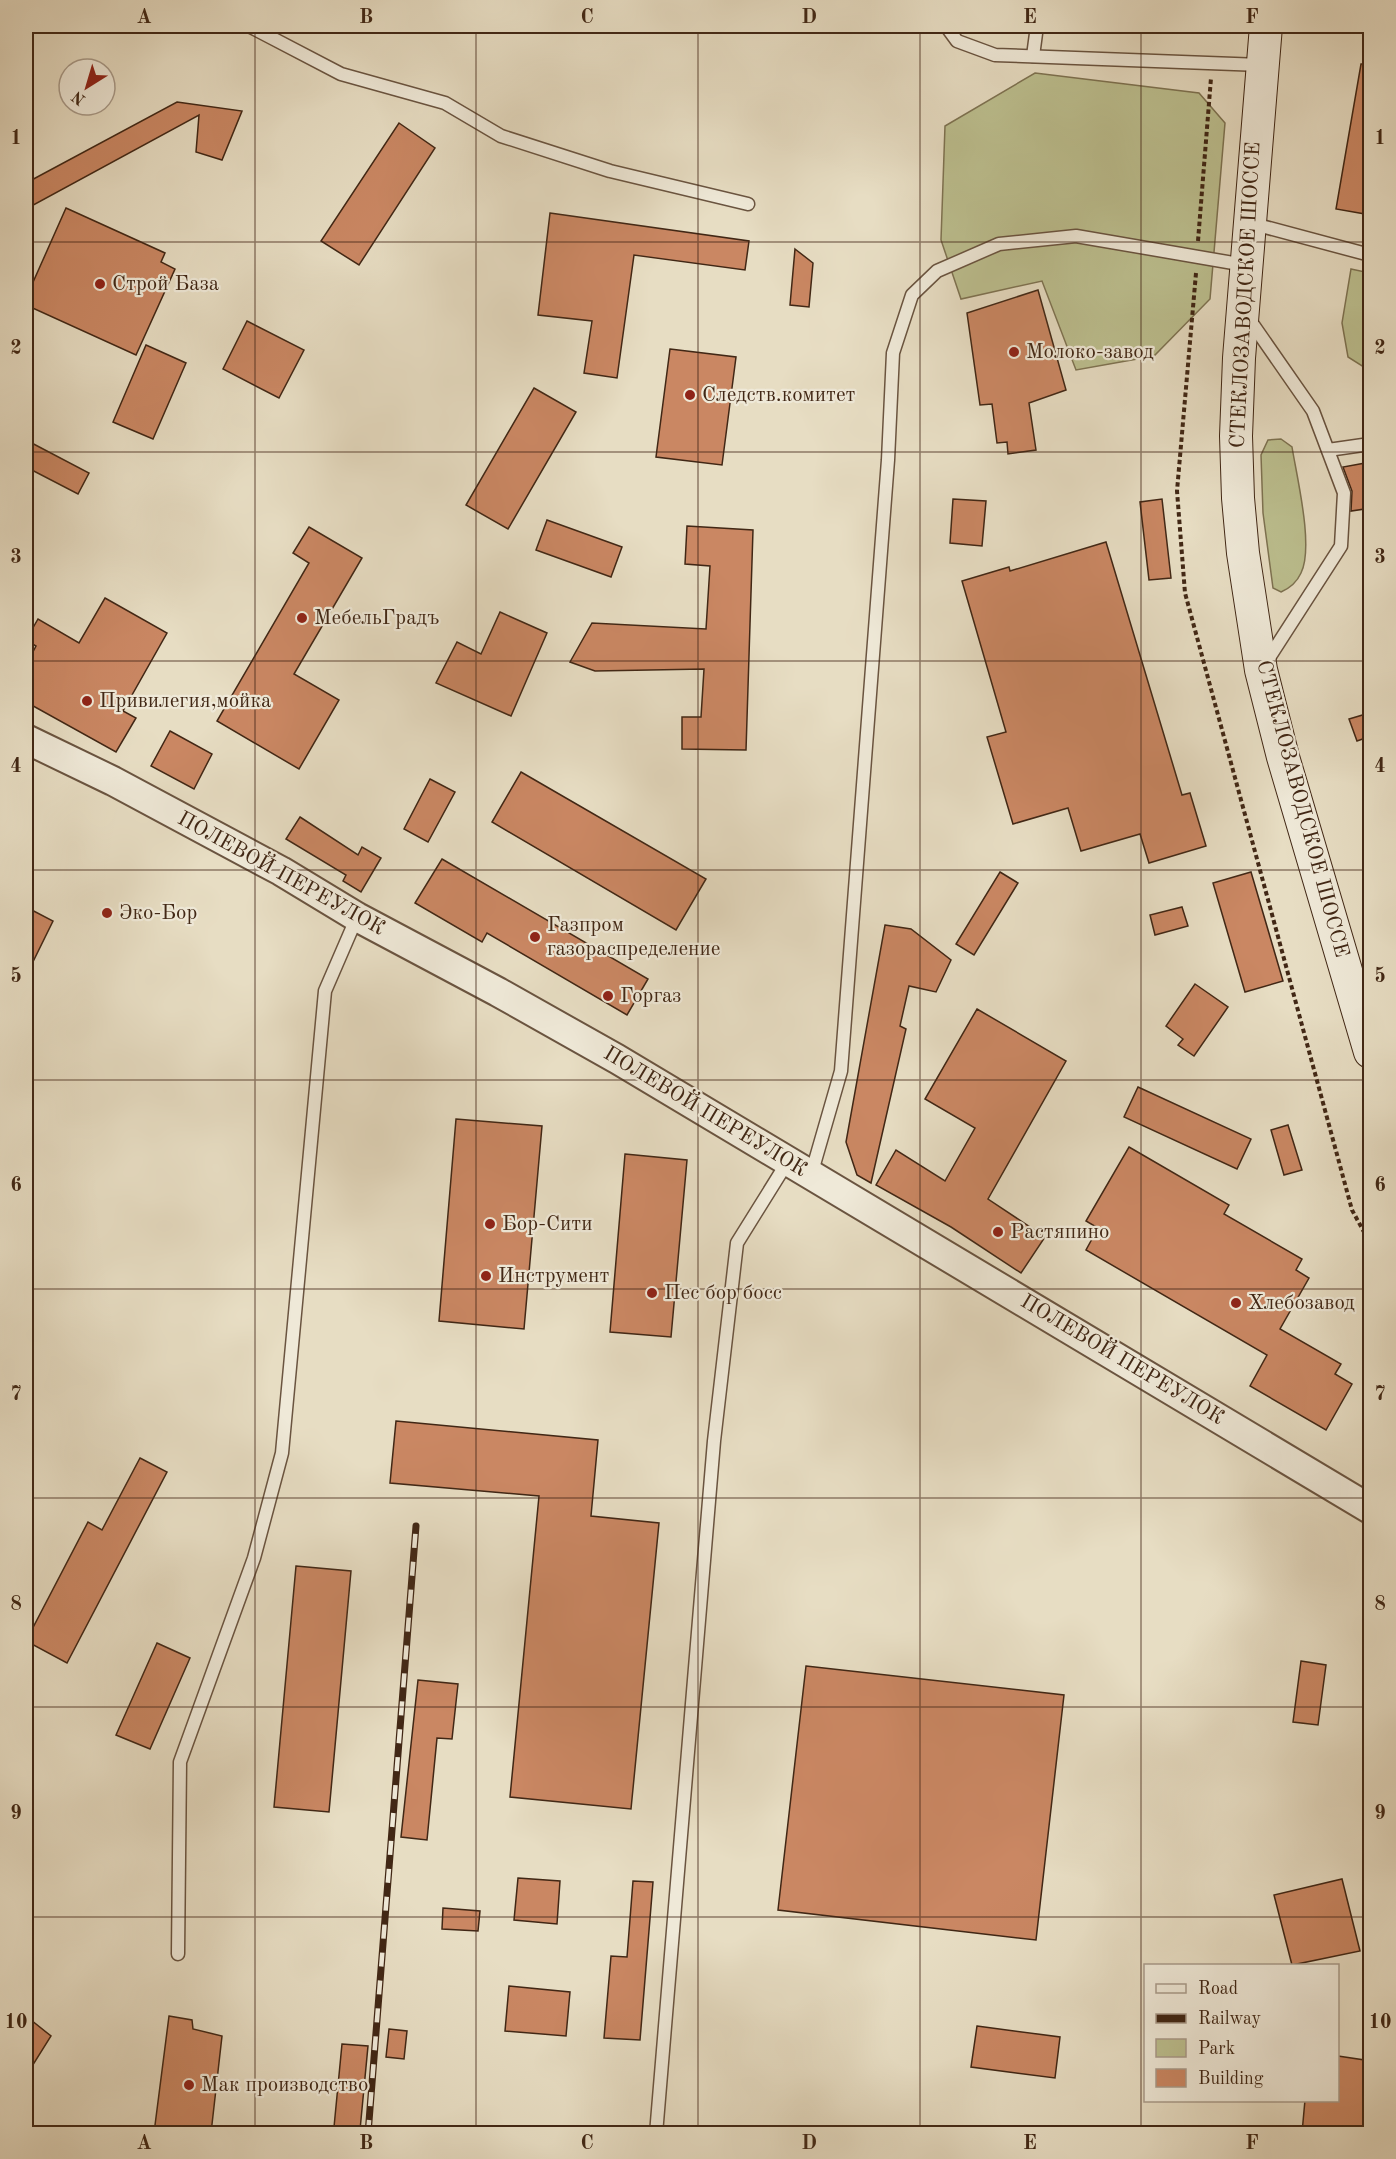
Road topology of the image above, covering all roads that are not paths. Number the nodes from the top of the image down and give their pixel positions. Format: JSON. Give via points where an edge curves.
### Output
{"nodes":[{"id":1,"x":249,"y":26,"type":"edge"},
{"id":2,"x":946,"y":26,"type":"edge"},
{"id":3,"x":1037,"y":26,"type":"edge"},
{"id":4,"x":1266,"y":26,"type":"edge"},
{"id":5,"x":1033,"y":56,"type":"junction"},
{"id":6,"x":1262,"y":65,"type":"junction"},
{"id":7,"x":748,"y":204,"type":"dead end"},
{"id":8,"x":1249,"y":223,"type":"junction"},
{"id":9,"x":1371,"y":255,"type":"edge"},
{"id":10,"x":1245,"y":265,"type":"junction"},
{"id":11,"x":1242,"y":309,"type":"junction"},
{"id":12,"x":1371,"y":444,"type":"edge"},
{"id":13,"x":1328,"y":450,"type":"junction"},
{"id":14,"x":1261,"y":670,"type":"junction"},
{"id":15,"x":26,"y":739,"type":"edge"},
{"id":16,"x":357,"y":917,"type":"junction"},
{"id":17,"x":1371,"y":1052,"type":"edge"},
{"id":18,"x":800,"y":1168,"type":"junction"},
{"id":19,"x":1371,"y":1509,"type":"edge"},
{"id":20,"x":178,"y":1954,"type":"dead end"},
{"id":21,"x":656,"y":2133,"type":"edge"}],
"edges":[{"from":1,"to":7,"type":"lane","via":[[341,74],[445,103],[501,136],[610,171]]},
{"from":2,"to":5,"type":"lane","via":[[957,41],[995,55]]},
{"from":3,"to":5,"type":"lane"},
{"from":4,"to":6,"type":"main road","name":"СТЕКЛОЗАВОДСКОЕ ШОССЕ"},
{"from":5,"to":6,"type":"lane"},
{"from":6,"to":8,"type":"main road","name":"СТЕКЛОЗАВОДСКОЕ ШОССЕ"},
{"from":8,"to":9,"type":"lane"},
{"from":8,"to":10,"type":"main road","name":"СТЕКЛОЗАВОДСКОЕ ШОССЕ"},
{"from":10,"to":11,"type":"main road","name":"СТЕКЛОЗАВОДСКОЕ ШОССЕ"},
{"from":10,"to":18,"type":"lane","via":[[1076,236],[999,244],[937,271],[912,295],[893,352],[841,1071]]},
{"from":11,"to":13,"type":"lane","via":[[1313,411]]},
{"from":11,"to":14,"type":"main road","name":"СТЕКЛОЗАВОДСКОЕ ШОССЕ","via":[[1236,436],[1238,498]]},
{"from":12,"to":13,"type":"lane"},
{"from":13,"to":14,"type":"lane","via":[[1344,493],[1341,546]]},
{"from":14,"to":17,"type":"main road","name":"СТЕКЛОЗАВОДСКОЕ ШОССЕ"},
{"from":15,"to":16,"type":"street","name":"ПОЛЕВОЙ ПЕРЕУЛОК","via":[[281,871]]},
{"from":16,"to":18,"type":"street","name":"ПОЛЕВОЙ ПЕРЕУЛОК","via":[[607,1053]]},
{"from":16,"to":20,"type":"lane","via":[[325,991],[282,1453],[254,1558],[180,1762]]},
{"from":18,"to":19,"type":"street","name":"ПОЛЕВОЙ ПЕРЕУЛОК"},
{"from":18,"to":21,"type":"lane","via":[[737,1243],[714,1441]]}]}
